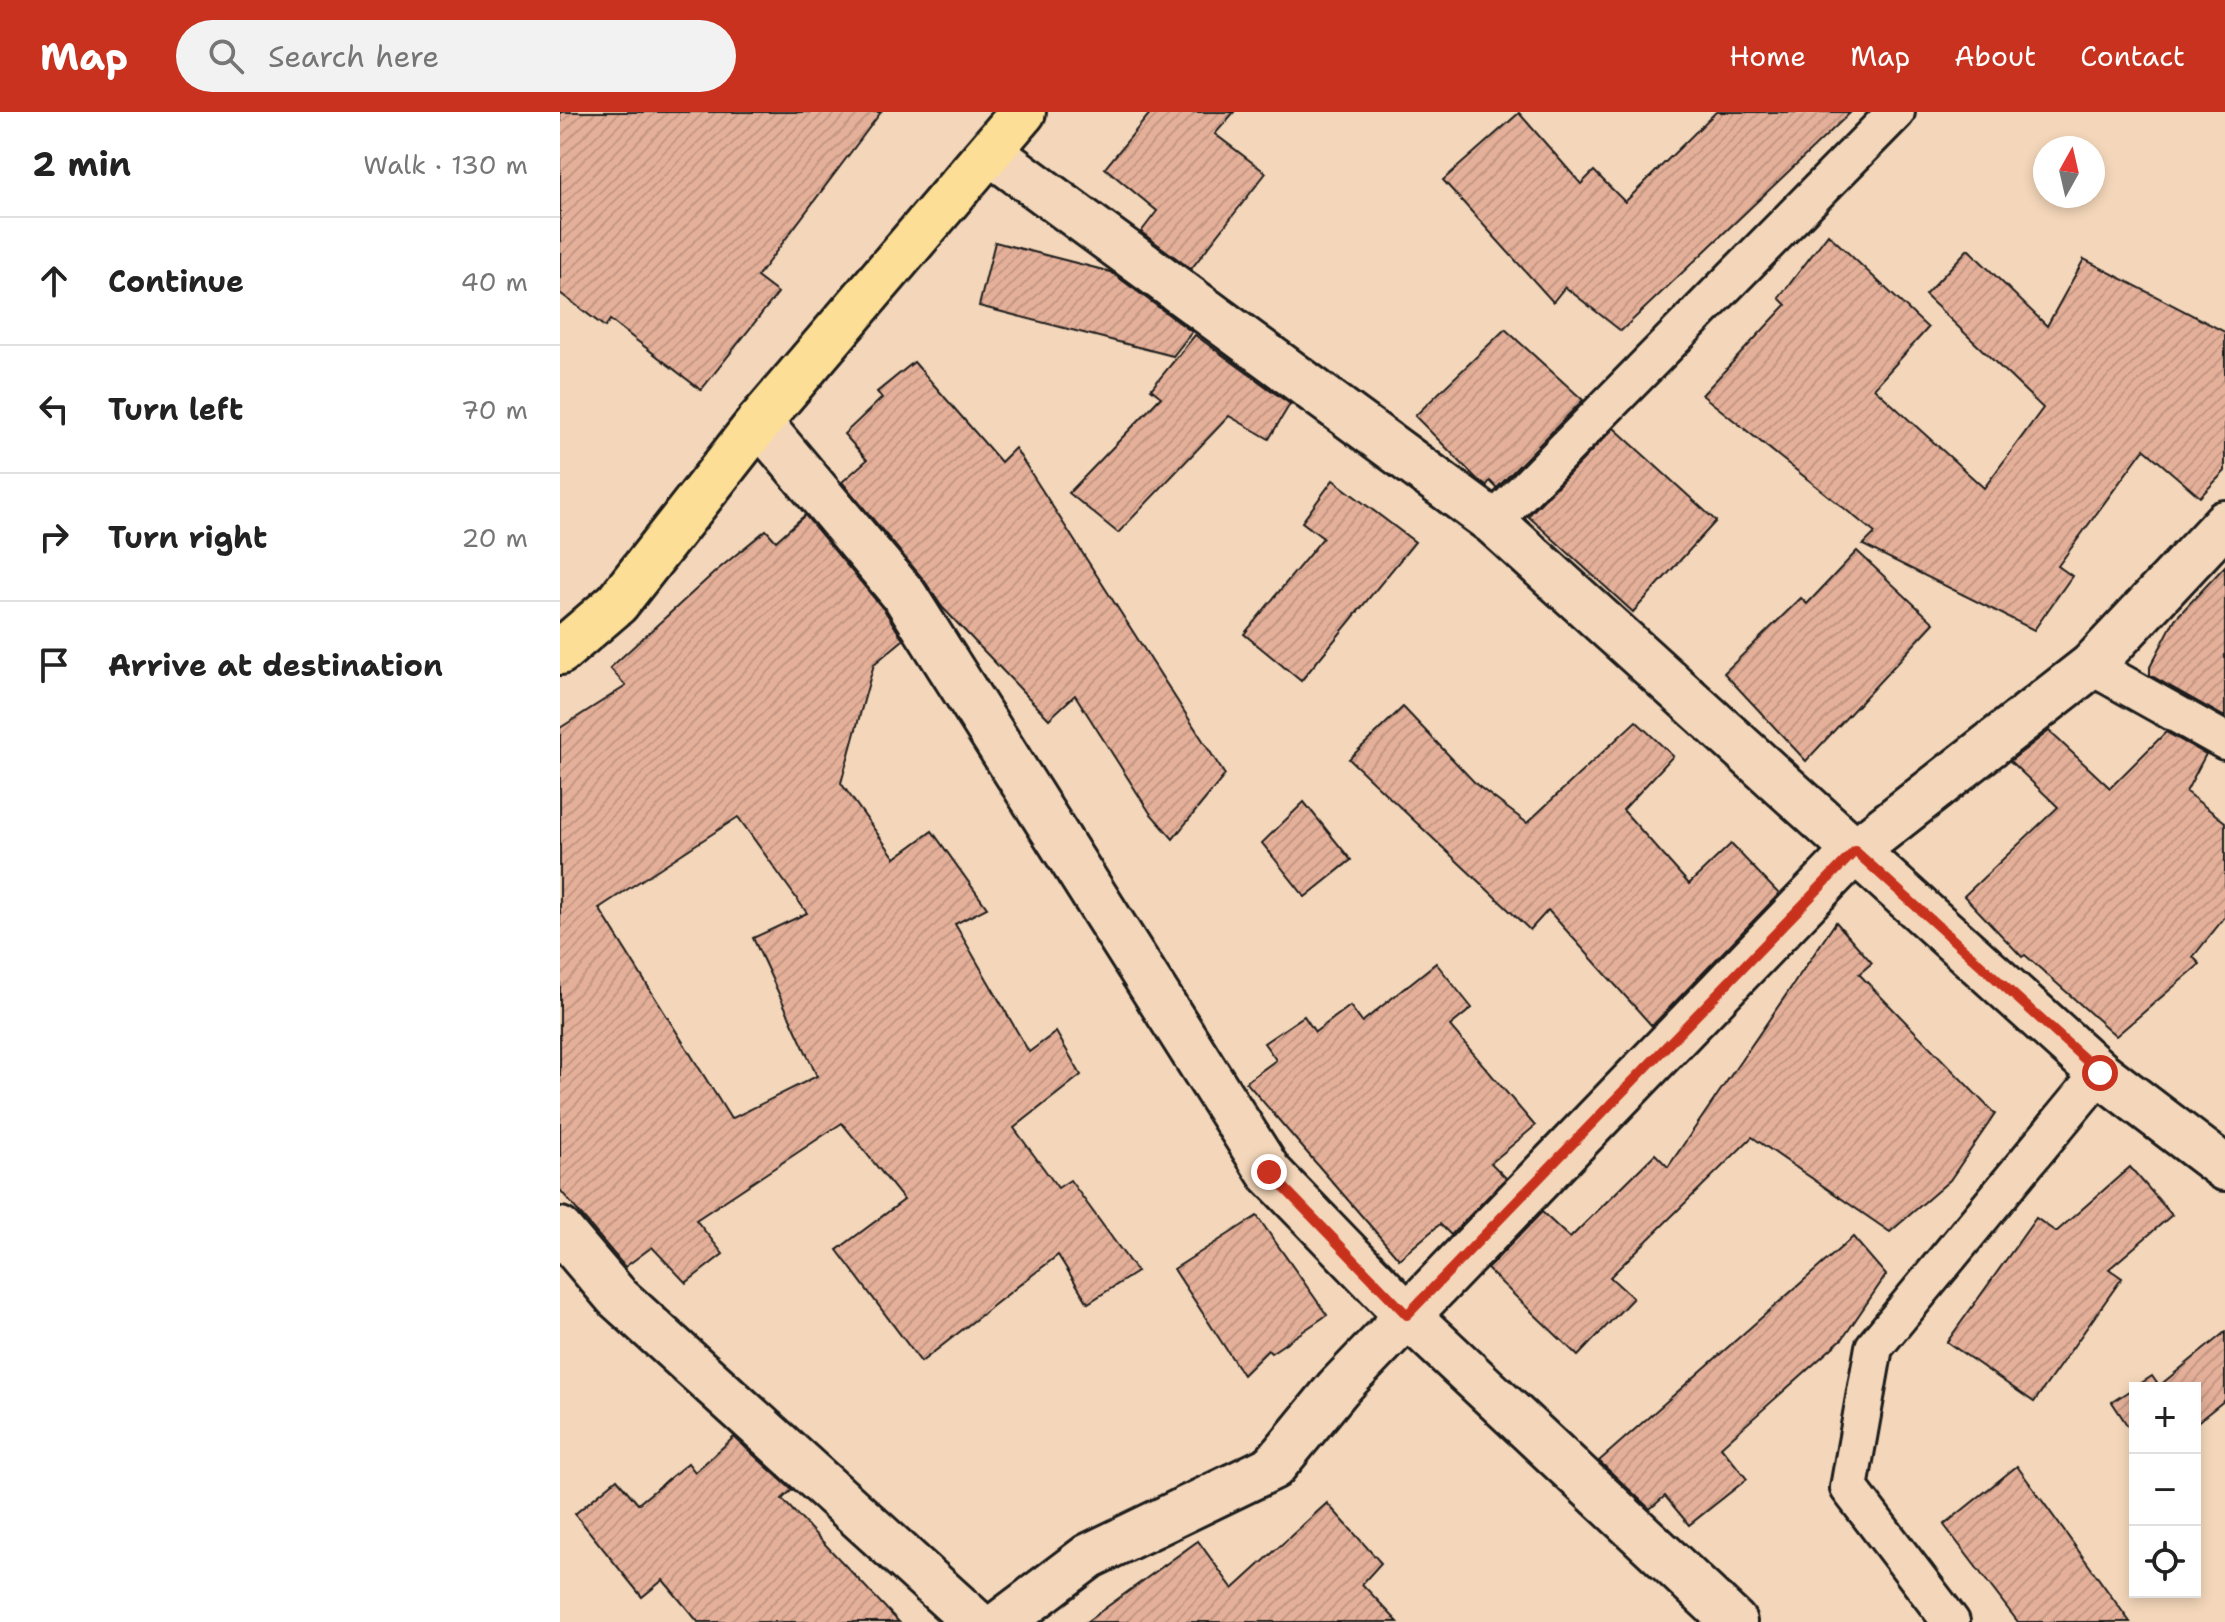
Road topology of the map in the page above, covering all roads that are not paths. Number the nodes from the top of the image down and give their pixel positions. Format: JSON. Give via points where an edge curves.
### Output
{"nodes":[{"id":1,"x":1023,"y":112,"type":"edge"},
{"id":2,"x":1896,"y":112,"type":"edge"},
{"id":3,"x":990,"y":152,"type":"junction"},
{"id":4,"x":759,"y":422,"type":"junction"},
{"id":5,"x":1493,"y":522,"type":"junction"},
{"id":6,"x":2225,"y":523,"type":"edge"},
{"id":7,"x":560,"y":652,"type":"edge"},
{"id":8,"x":2091,"y":666,"type":"junction"},
{"id":9,"x":2225,"y":741,"type":"edge"},
{"id":10,"x":1855,"y":851,"type":"junction"},
{"id":11,"x":2100,"y":1073,"type":"junction"},
{"id":12,"x":2225,"y":1168,"type":"edge"},
{"id":13,"x":560,"y":1230,"type":"edge"},
{"id":14,"x":1407,"y":1315,"type":"junction"},
{"id":15,"x":975,"y":1622,"type":"edge"},
{"id":16,"x":1002,"y":1622,"type":"edge"},
{"id":17,"x":1734,"y":1622,"type":"edge"},
{"id":18,"x":1951,"y":1622,"type":"edge"}],
"edges":[{"from":1,"to":3,"type":"main road"},
{"from":2,"to":5,"type":"lane"},
{"from":3,"to":4,"type":"main road"},
{"from":3,"to":5,"type":"street"},
{"from":4,"to":7,"type":"main road","via":[[617,603]]},
{"from":4,"to":14,"type":"street","via":[[905,596],[1269,1172]]},
{"from":5,"to":10,"type":"street"},
{"from":6,"to":8,"type":"street"},
{"from":8,"to":9,"type":"lane"},
{"from":8,"to":10,"type":"street"},
{"from":10,"to":11,"type":"street"},
{"from":10,"to":14,"type":"street"},
{"from":11,"to":12,"type":"street"},
{"from":11,"to":18,"type":"lane","via":[[1874,1347],[1849,1488]]},
{"from":13,"to":15,"type":"street","via":[[617,1297]]},
{"from":14,"to":16,"type":"street","via":[[1273,1467],[1089,1556]]},
{"from":14,"to":17,"type":"street"}]}
